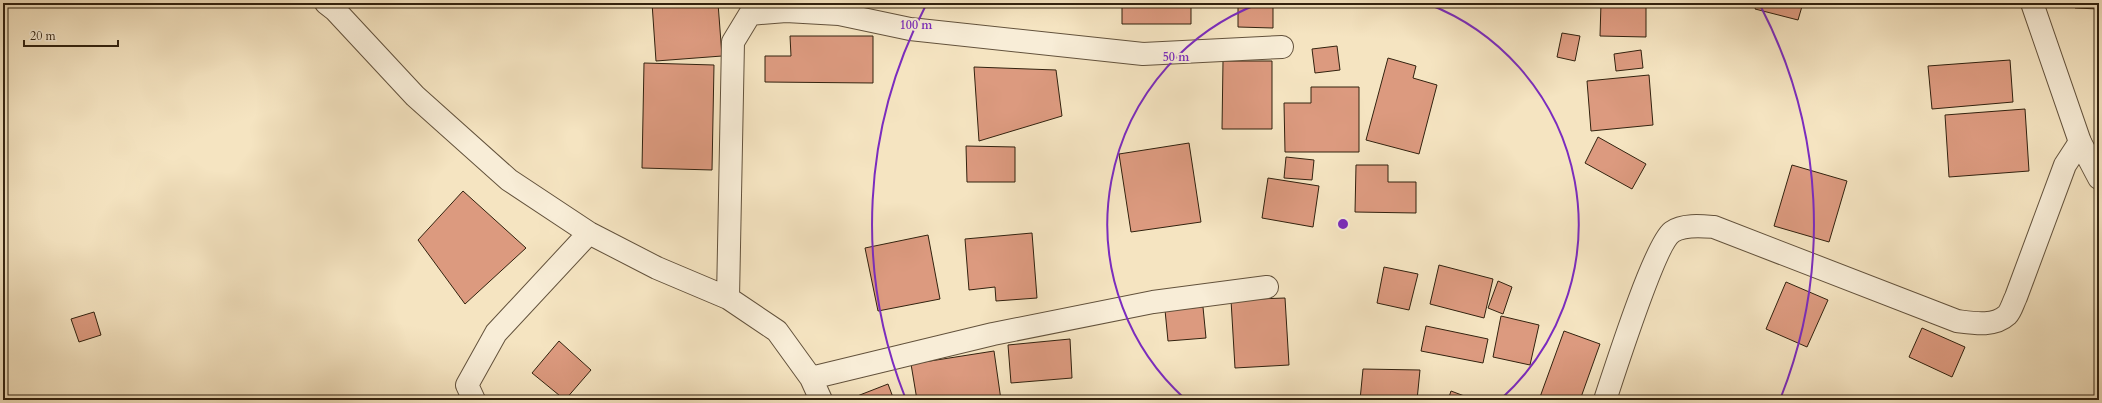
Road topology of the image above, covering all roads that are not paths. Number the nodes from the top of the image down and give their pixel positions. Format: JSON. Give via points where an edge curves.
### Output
{"nodes":[{"id":1,"x":326,"y":3,"type":"edge"},
{"id":2,"x":2032,"y":3,"type":"edge"},
{"id":3,"x":1282,"y":46,"type":"dead end"},
{"id":4,"x":2080,"y":142,"type":"junction"},
{"id":5,"x":2099,"y":178,"type":"edge"},
{"id":6,"x":589,"y":233,"type":"junction"},
{"id":7,"x":1267,"y":287,"type":"dead end"},
{"id":8,"x":728,"y":298,"type":"junction"},
{"id":9,"x":811,"y":378,"type":"junction"},
{"id":10,"x":474,"y":400,"type":"edge"},
{"id":11,"x":821,"y":400,"type":"edge"},
{"id":12,"x":1605,"y":400,"type":"edge"}],
"edges":[{"from":1,"to":6,"type":"street","via":[[415,96],[509,180]]},
{"from":2,"to":4,"type":"street"},
{"from":3,"to":8,"type":"street","via":[[1143,54],[910,29],[839,14],[786,11],[750,14],[733,42]]},
{"from":4,"to":5,"type":"street"},
{"from":4,"to":12,"type":"street","via":[[2065,165],[2016,298],[2008,314],[1995,322],[1977,324],[1957,321],[1714,227],[1694,225],[1672,232],[1662,246]]},
{"from":6,"to":8,"type":"street","via":[[657,268]]},
{"from":6,"to":10,"type":"street","via":[[496,333],[468,385]]},
{"from":7,"to":9,"type":"street","via":[[1153,302],[993,334]]},
{"from":8,"to":9,"type":"street","via":[[777,331]]},
{"from":9,"to":11,"type":"street"}]}
